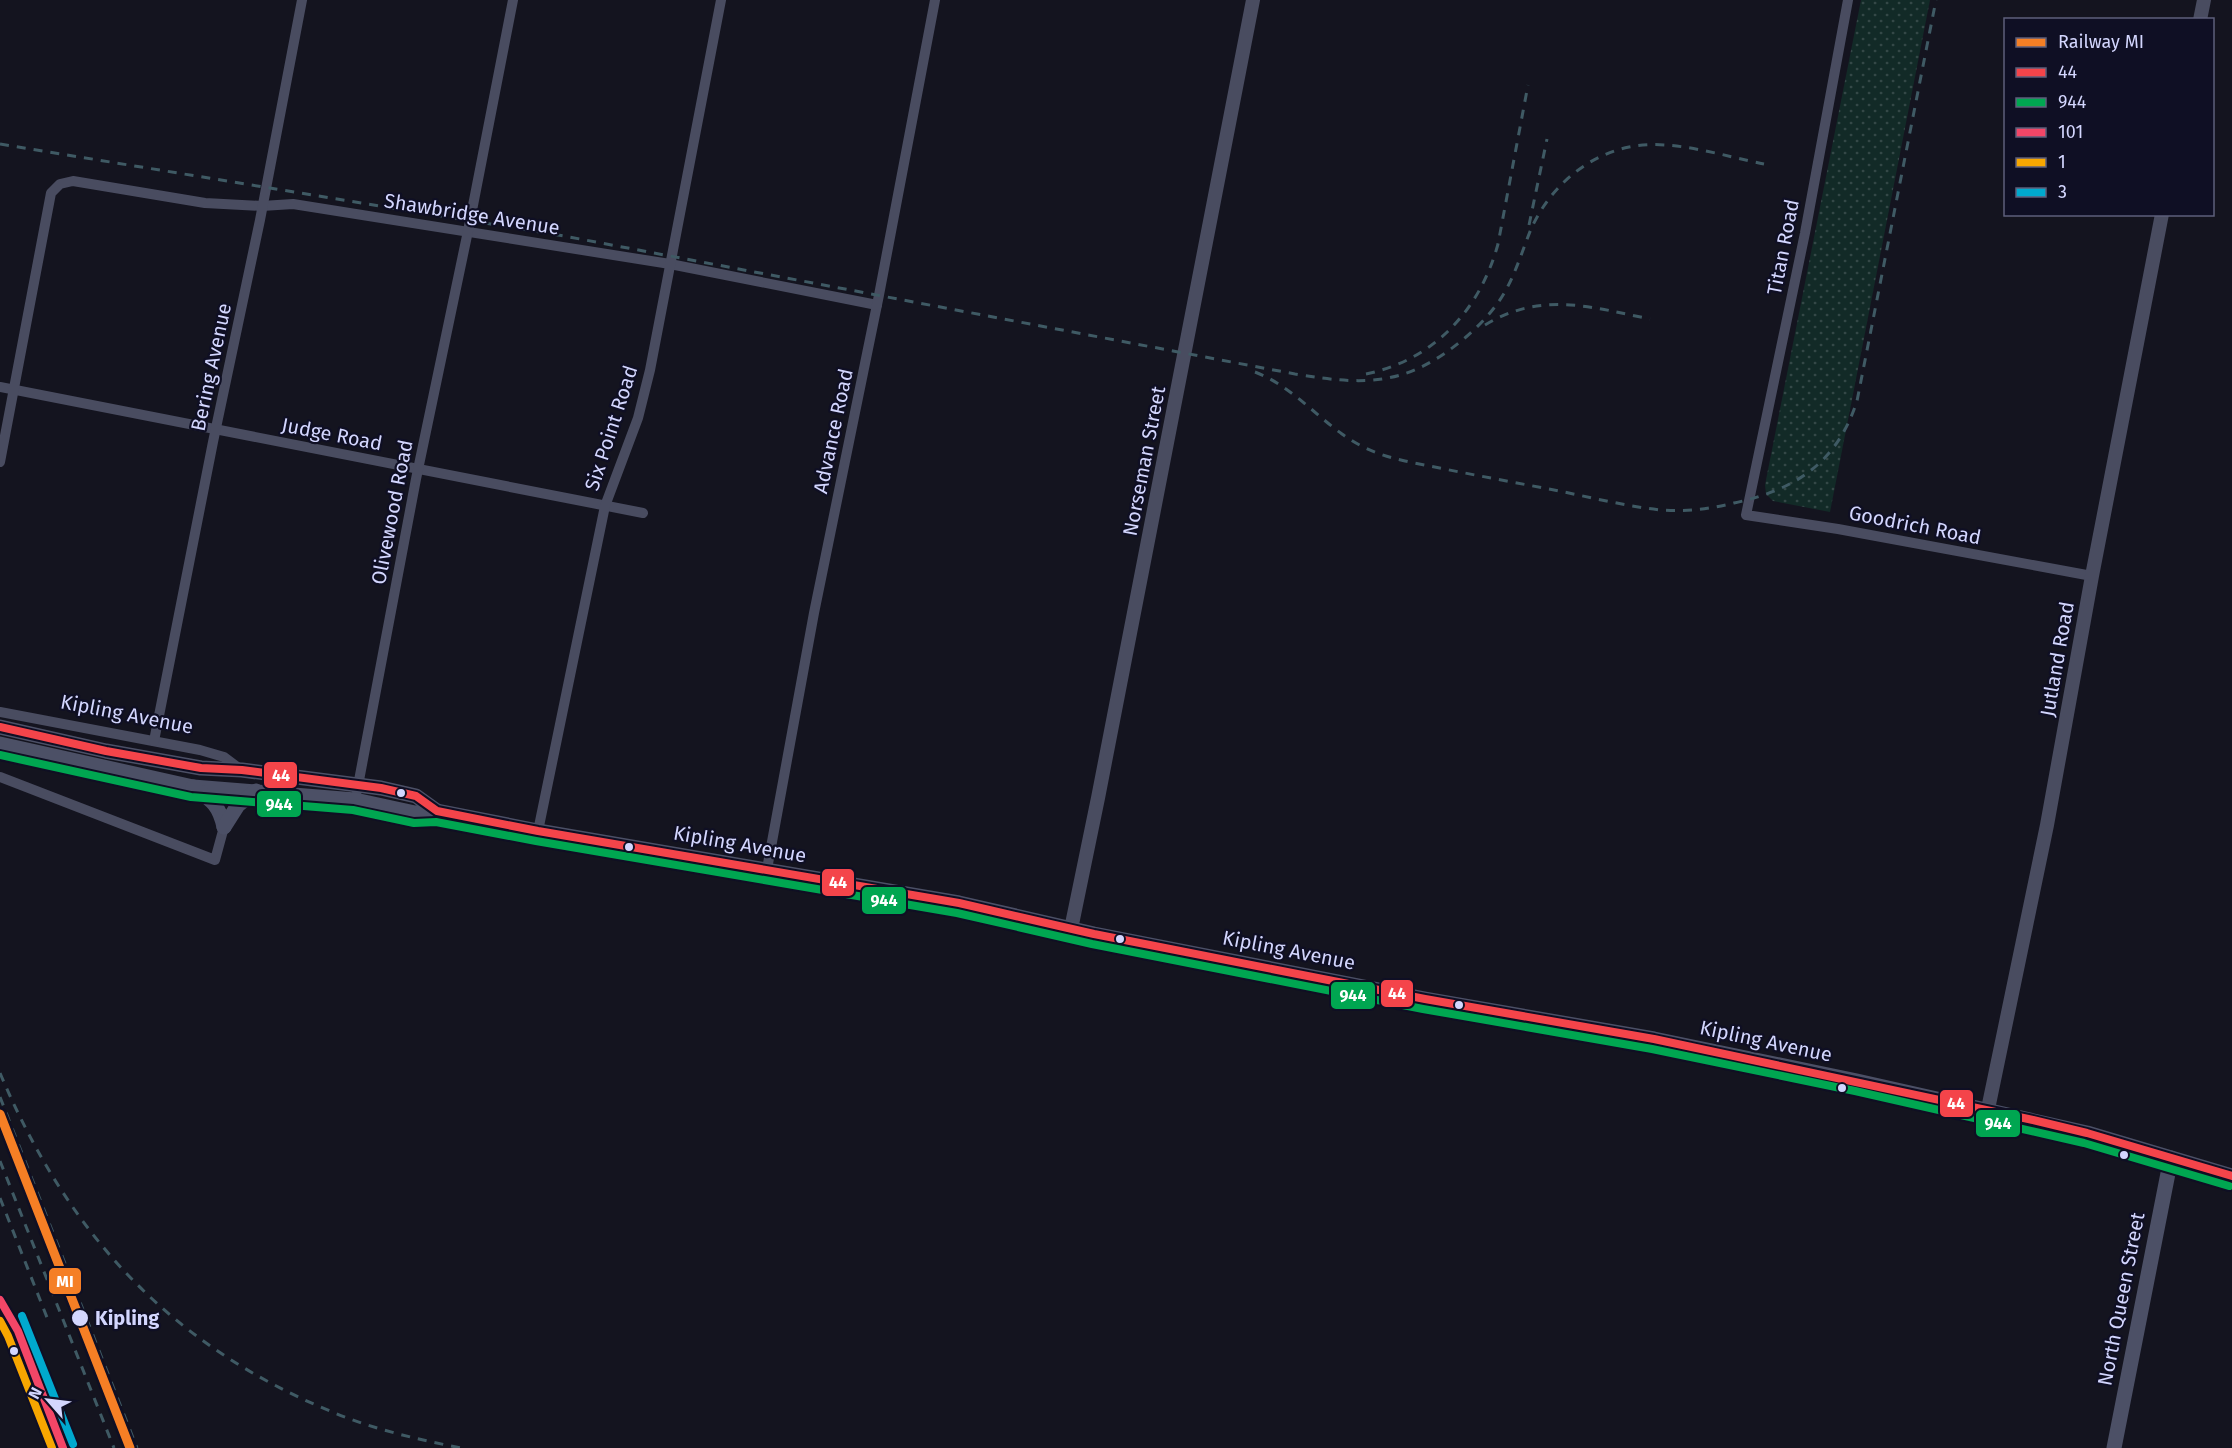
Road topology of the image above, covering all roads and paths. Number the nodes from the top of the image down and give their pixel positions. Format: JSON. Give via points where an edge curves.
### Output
{"nodes":[{"id":1,"x":302,"y":0,"type":"edge"},
{"id":2,"x":513,"y":0,"type":"edge"},
{"id":3,"x":721,"y":0,"type":"edge"},
{"id":4,"x":935,"y":0,"type":"edge"},
{"id":5,"x":1253,"y":0,"type":"edge"},
{"id":6,"x":1848,"y":0,"type":"edge"},
{"id":7,"x":2204,"y":0,"type":"edge"},
{"id":8,"x":2200,"y":18,"type":"edge"},
{"id":9,"x":262,"y":206,"type":"junction"},
{"id":10,"x":2162,"y":216,"type":"edge"},
{"id":11,"x":468,"y":231,"type":"junction"},
{"id":12,"x":670,"y":264,"type":"junction"},
{"id":13,"x":877,"y":305,"type":"junction"},
{"id":14,"x":0,"y":387,"type":"edge"},
{"id":15,"x":13,"y":390,"type":"junction"},
{"id":16,"x":216,"y":430,"type":"junction"},
{"id":17,"x":0,"y":462,"type":"edge"},
{"id":18,"x":418,"y":469,"type":"junction"},
{"id":19,"x":1749,"y":500,"type":"joint"},
{"id":20,"x":605,"y":506,"type":"junction"},
{"id":21,"x":643,"y":513,"type":"dead end"},
{"id":22,"x":2092,"y":576,"type":"junction"},
{"id":23,"x":0,"y":712,"type":"edge"},
{"id":24,"x":6,"y":728,"type":"edge"},
{"id":25,"x":154,"y":741,"type":"junction"},
{"id":26,"x":4,"y":744,"type":"edge"},
{"id":27,"x":242,"y":770,"type":"junction"},
{"id":28,"x":0,"y":777,"type":"edge"},
{"id":29,"x":358,"y":784,"type":"junction"},
{"id":30,"x":193,"y":787,"type":"junction"},
{"id":31,"x":256,"y":791,"type":"junction"},
{"id":32,"x":355,"y":800,"type":"junction"},
{"id":33,"x":437,"y":811,"type":"junction"},
{"id":34,"x":224,"y":827,"type":"junction"},
{"id":35,"x":538,"y":831,"type":"junction"},
{"id":36,"x":767,"y":869,"type":"junction"},
{"id":37,"x":1071,"y":929,"type":"junction"},
{"id":38,"x":1988,"y":1109,"type":"junction"},
{"id":39,"x":2171,"y":1158,"type":"junction"},
{"id":40,"x":2232,"y":1176,"type":"edge"},
{"id":41,"x":2114,"y":1448,"type":"edge"}],
"edges":[{"from":1,"to":9,"type":"street","name":"Bering Avenue"},
{"from":2,"to":11,"type":"street","name":"Olivewood Road"},
{"from":3,"to":12,"type":"street","name":"Six Point Road"},
{"from":4,"to":13,"type":"street","name":"Advance Road"},
{"from":5,"to":37,"type":"street","name":"Norseman Street"},
{"from":6,"to":19,"type":"street","name":"Titan Road","via":[[1803,244]]},
{"from":7,"to":8,"type":"street"},
{"from":9,"to":11,"type":"street","name":"Shawbridge Avenue","via":[[293,204]]},
{"from":9,"to":15,"type":"street","name":"Shawbridge Avenue","via":[[205,203],[73,181],[60,184],[51,193]]},
{"from":9,"to":16,"type":"street","name":"Bering Avenue"},
{"from":10,"to":22,"type":"street","name":"Jutland Road"},
{"from":11,"to":12,"type":"street","name":"Shawbridge Avenue"},
{"from":11,"to":18,"type":"street","name":"Olivewood Road"},
{"from":12,"to":13,"type":"street","name":"Shawbridge Avenue"},
{"from":12,"to":20,"type":"street","name":"Six Point Road","via":[[638,418]]},
{"from":13,"to":36,"type":"street","name":"Advance Road"},
{"from":14,"to":15,"type":"street","name":"Judge Road"},
{"from":15,"to":16,"type":"street","name":"Judge Road"},
{"from":15,"to":17,"type":"street"},
{"from":16,"to":18,"type":"street","name":"Judge Road"},
{"from":16,"to":25,"type":"street","name":"Bering Avenue"},
{"from":18,"to":20,"type":"street","name":"Judge Road"},
{"from":18,"to":29,"type":"street","name":"Olivewood Road"},
{"from":19,"to":22,"type":"street","name":"Goodrich Road","via":[[1746,515]]},
{"from":20,"to":21,"type":"street","name":"Judge Road"},
{"from":20,"to":35,"type":"street","name":"Six Point Road"},
{"from":22,"to":38,"type":"street","name":"Jutland Road","via":[[2047,825]]},
{"from":23,"to":25,"type":"street","name":"Kipling Avenue"},
{"from":24,"to":27,"type":"main road","name":"Kipling Avenue","via":[[201,768]]},
{"from":25,"to":27,"type":"street","name":"Kipling Avenue","via":[[224,757]]},
{"from":26,"to":30,"type":"main road","name":"Kipling Avenue"},
{"from":27,"to":29,"type":"main road","name":"Kipling Avenue"},
{"from":28,"to":34,"type":"street","via":[[215,860]]},
{"from":29,"to":32,"type":"street","name":"Olivewood Road"},
{"from":29,"to":33,"type":"main road","name":"Kipling Avenue","via":[[416,796]]},
{"from":30,"to":31,"type":"main road","name":"Kipling Avenue"},
{"from":30,"to":34,"type":"main road","via":[[214,802]]},
{"from":31,"to":32,"type":"main road","name":"Kipling Avenue"},
{"from":31,"to":34,"type":"main road","via":[[238,805]]},
{"from":32,"to":33,"type":"main road","name":"Kipling Avenue","via":[[415,813]]},
{"from":33,"to":35,"type":"main road","name":"Kipling Avenue"},
{"from":35,"to":36,"type":"main road","name":"Kipling Avenue"},
{"from":36,"to":37,"type":"main road","name":"Kipling Avenue","via":[[959,903]]},
{"from":37,"to":38,"type":"main road","name":"Kipling Avenue","via":[[1425,999],[1654,1039]]},
{"from":38,"to":39,"type":"main road","name":"Kipling Avenue"},
{"from":39,"to":40,"type":"main road","name":"Kipling Avenue"},
{"from":39,"to":41,"type":"main road","name":"North Queen Street"}]}
